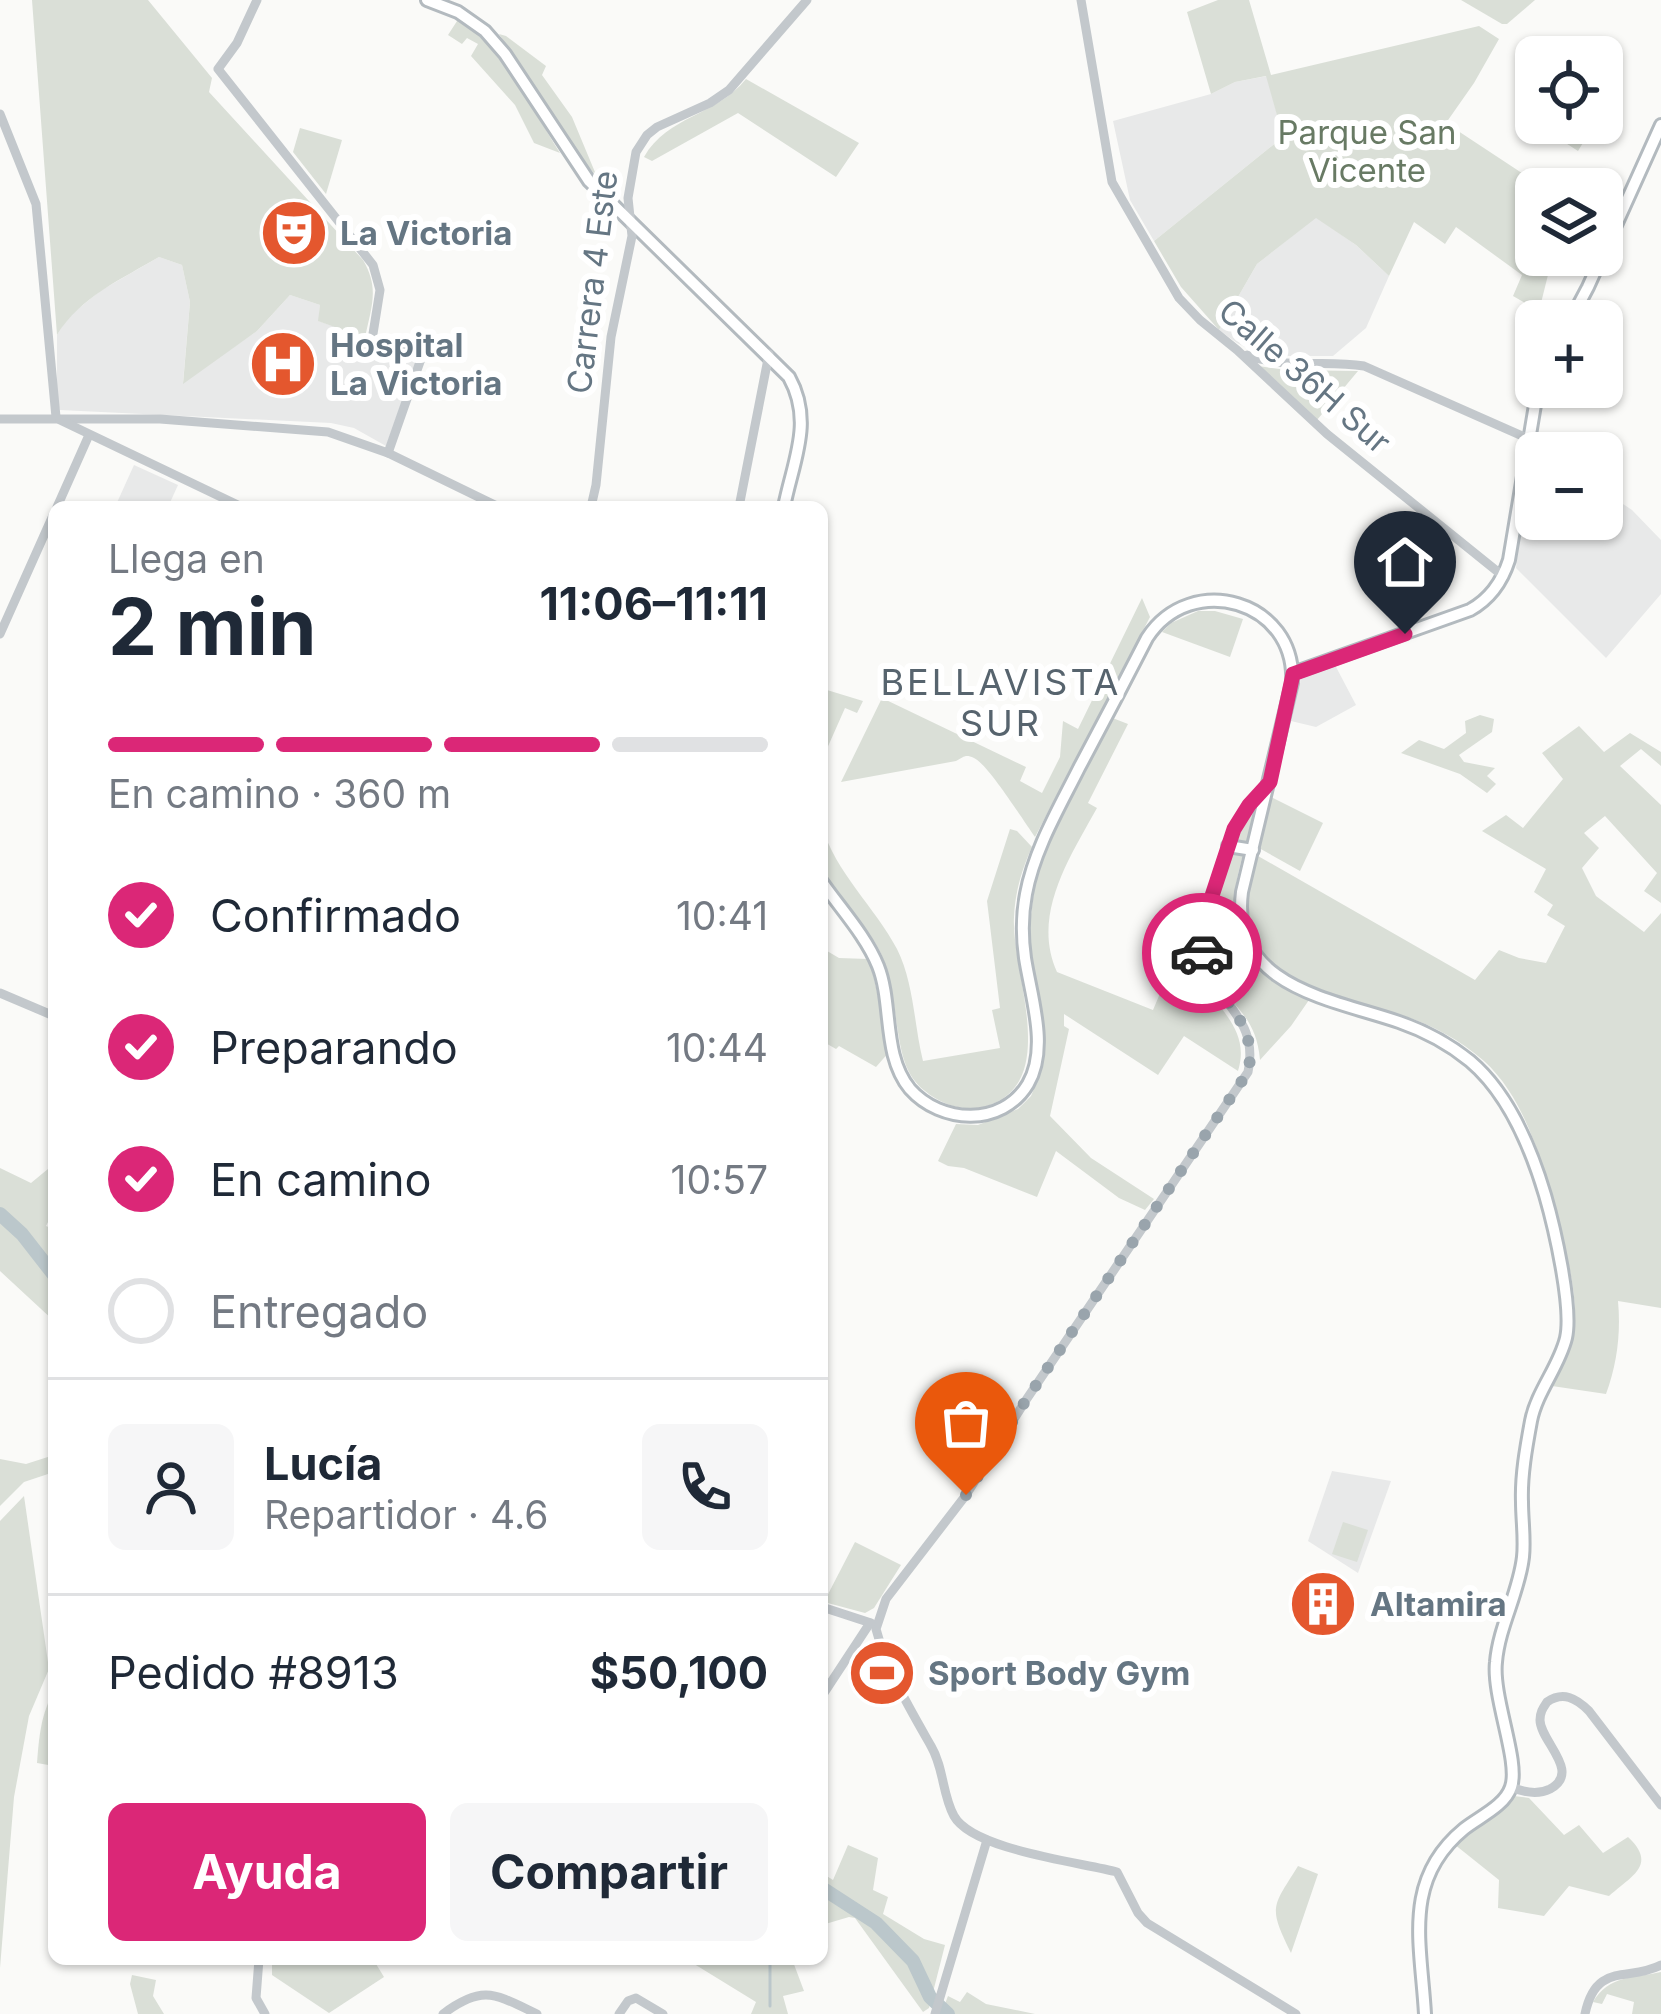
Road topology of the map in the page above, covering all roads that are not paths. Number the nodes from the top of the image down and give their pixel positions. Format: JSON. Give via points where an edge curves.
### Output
{"nodes":[{"id":1,"x":257,"y":0,"type":"edge"},
{"id":2,"x":427,"y":0,"type":"edge"},
{"id":3,"x":807,"y":0,"type":"edge"},
{"id":4,"x":1082,"y":0,"type":"edge"},
{"id":5,"x":0,"y":115,"type":"edge"},
{"id":6,"x":1661,"y":125,"type":"edge"},
{"id":7,"x":631,"y":223,"type":"junction"},
{"id":8,"x":1581,"y":300,"type":"edge"},
{"id":9,"x":1237,"y":350,"type":"junction"},
{"id":10,"x":769,"y":354,"type":"junction"},
{"id":11,"x":0,"y":418,"type":"edge"},
{"id":12,"x":56,"y":418,"type":"junction"},
{"id":13,"x":1515,"y":434,"type":"edge"},
{"id":14,"x":88,"y":435,"type":"junction"},
{"id":15,"x":388,"y":453,"type":"junction"},
{"id":16,"x":59,"y":501,"type":"edge"},
{"id":17,"x":231,"y":501,"type":"edge"},
{"id":18,"x":487,"y":501,"type":"edge"},
{"id":19,"x":592,"y":501,"type":"edge"},
{"id":20,"x":740,"y":501,"type":"edge"},
{"id":21,"x":785,"y":501,"type":"edge"},
{"id":22,"x":1515,"y":520,"type":"edge"},
{"id":23,"x":48,"y":526,"type":"edge"},
{"id":24,"x":1502,"y":576,"type":"junction"},
{"id":25,"x":0,"y":634,"type":"edge"},
{"id":26,"x":1293,"y":674,"type":"junction"},
{"id":27,"x":1270,"y":782,"type":"junction"},
{"id":28,"x":1228,"y":846,"type":"junction"},
{"id":29,"x":1252,"y":850,"type":"junction"},
{"id":30,"x":828,"y":891,"type":"edge"},
{"id":31,"x":0,"y":993,"type":"edge"},
{"id":32,"x":48,"y":1013,"type":"edge"},
{"id":33,"x":828,"y":1609,"type":"edge"},
{"id":34,"x":873,"y":1624,"type":"junction"},
{"id":35,"x":828,"y":1688,"type":"edge"},
{"id":36,"x":1511,"y":1787,"type":"junction"},
{"id":37,"x":1661,"y":1805,"type":"edge"},
{"id":38,"x":986,"y":1840,"type":"junction"},
{"id":39,"x":259,"y":1965,"type":"edge"},
{"id":40,"x":1661,"y":1965,"type":"edge"},
{"id":41,"x":265,"y":2014,"type":"edge"},
{"id":42,"x":442,"y":2014,"type":"edge"},
{"id":43,"x":537,"y":2014,"type":"edge"},
{"id":44,"x":619,"y":2014,"type":"edge"},
{"id":45,"x":663,"y":2014,"type":"edge"},
{"id":46,"x":935,"y":2014,"type":"edge"},
{"id":47,"x":1297,"y":2014,"type":"edge"},
{"id":48,"x":1425,"y":2014,"type":"edge"},
{"id":49,"x":1585,"y":2014,"type":"edge"}],
"edges":[{"from":1,"to":15,"type":"street","via":[[218,69],[370,259],[380,290],[372,340],[422,356]]},
{"from":2,"to":7,"type":"main road","via":[[485,31],[589,181]]},
{"from":3,"to":7,"type":"street","name":"Carrera 4 Este","via":[[729,90],[647,135],[634,159]]},
{"from":4,"to":9,"type":"street","name":"Calle 36H Sur","via":[[1112,182],[1179,298]]},
{"from":5,"to":12,"type":"street","via":[[36,204]]},
{"from":6,"to":8,"type":"main road"},
{"from":7,"to":10,"type":"main road"},
{"from":7,"to":19,"type":"street","name":"Carrera 4 Este"},
{"from":9,"to":13,"type":"street","via":[[1282,364],[1364,366]]},
{"from":9,"to":24,"type":"street","name":"Calle 36H Sur"},
{"from":10,"to":20,"type":"street"},
{"from":10,"to":21,"type":"main road","via":[[794,384],[803,418]]},
{"from":11,"to":12,"type":"street"},
{"from":12,"to":14,"type":"street"},
{"from":12,"to":15,"type":"street","via":[[318,430]]},
{"from":14,"to":16,"type":"street"},
{"from":14,"to":17,"type":"street"},
{"from":15,"to":18,"type":"street"},
{"from":22,"to":24,"type":"main road"},
{"from":23,"to":25,"type":"street"},
{"from":24,"to":26,"type":"main road","via":[[1470,610]]},
{"from":26,"to":27,"type":"main road"},
{"from":26,"to":30,"type":"main road","via":[[1281,637],[1243,605],[1199,602],[1159,622],[1035,861],[1023,934],[1036,1060],[1023,1091],[1000,1109],[947,1113],[910,1088],[895,1056],[877,963]]},
{"from":27,"to":28,"type":"street","via":[[1241,815]]},
{"from":27,"to":29,"type":"main road"},
{"from":28,"to":29,"type":"main road"},
{"from":28,"to":34,"type":"street","via":[[1201,949],[1248,1035],[1246,1076]]},
{"from":29,"to":36,"type":"main road","via":[[1242,928],[1268,968],[1296,987],[1433,1036],[1480,1070],[1502,1098],[1545,1195],[1568,1319],[1532,1418],[1522,1561],[1496,1657]]},
{"from":31,"to":32,"type":"street"},
{"from":33,"to":34,"type":"street"},
{"from":34,"to":35,"type":"street"},
{"from":34,"to":38,"type":"street","via":[[939,1761],[950,1806],[964,1828]]},
{"from":36,"to":37,"type":"street","via":[[1537,1792],[1559,1781],[1561,1763],[1540,1714],[1564,1696],[1582,1704]]},
{"from":36,"to":48,"type":"main road","via":[[1428,1873],[1420,1916]]},
{"from":38,"to":46,"type":"street"},
{"from":38,"to":47,"type":"street","via":[[1117,1872],[1147,1923]]},
{"from":39,"to":41,"type":"street","via":[[256,1998]]},
{"from":40,"to":49,"type":"street","via":[[1606,1980]]},
{"from":42,"to":43,"type":"street","via":[[485,1992]]},
{"from":44,"to":45,"type":"street","via":[[632,1998]]}]}
